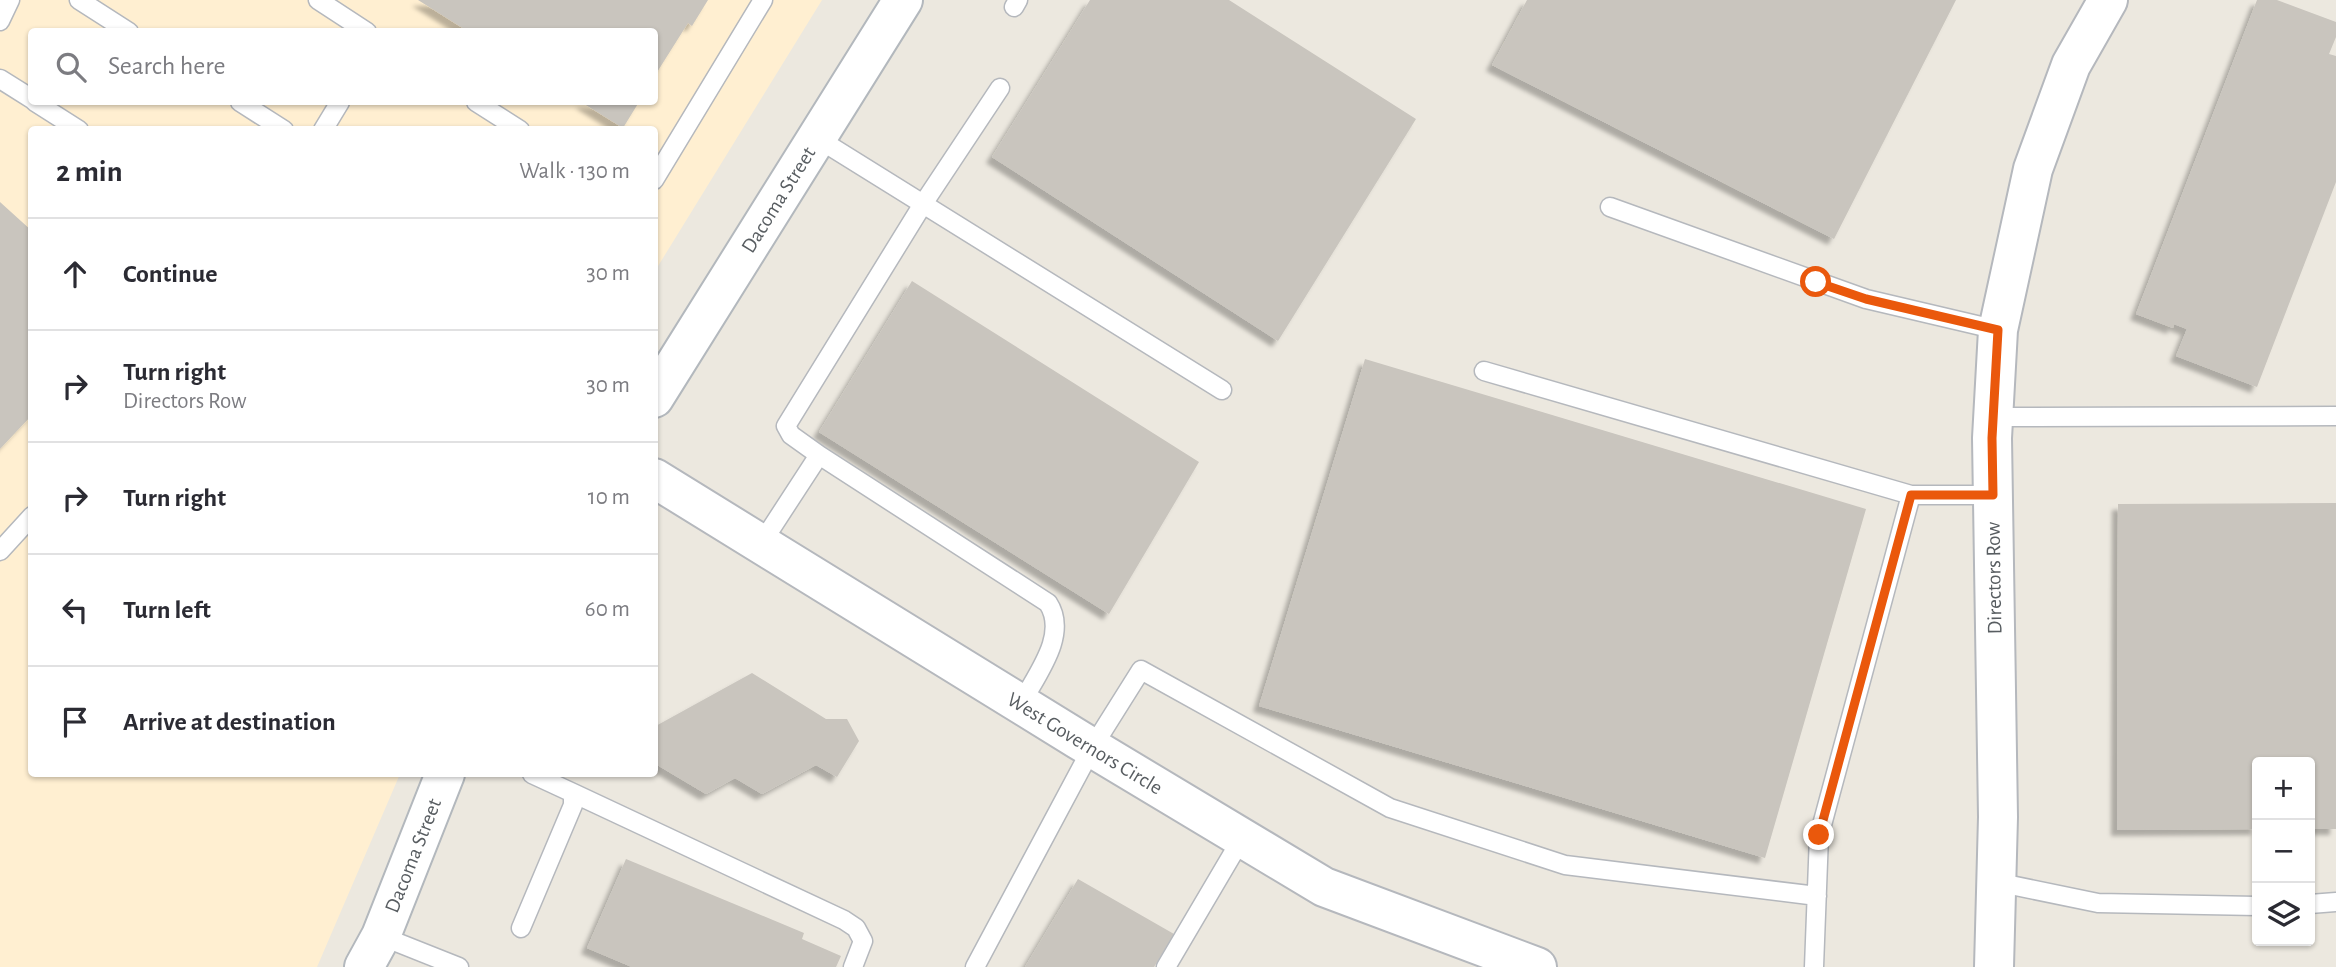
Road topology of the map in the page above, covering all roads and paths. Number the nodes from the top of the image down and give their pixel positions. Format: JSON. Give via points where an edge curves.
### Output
{"nodes":[{"id":1,"x":10,"y":0,"type":"edge"},
{"id":2,"x":79,"y":0,"type":"edge"},
{"id":3,"x":318,"y":0,"type":"edge"},
{"id":4,"x":763,"y":0,"type":"edge"},
{"id":5,"x":903,"y":0,"type":"edge"},
{"id":6,"x":2108,"y":0,"type":"edge"},
{"id":7,"x":0,"y":21,"type":"edge"},
{"id":8,"x":123,"y":28,"type":"edge"},
{"id":9,"x":361,"y":28,"type":"edge"},
{"id":10,"x":0,"y":79,"type":"edge"},
{"id":11,"x":1000,"y":88,"type":"dead end"},
{"id":12,"x":28,"y":97,"type":"edge"},
{"id":13,"x":41,"y":105,"type":"edge"},
{"id":14,"x":245,"y":105,"type":"edge"},
{"id":15,"x":338,"y":105,"type":"edge"},
{"id":16,"x":481,"y":105,"type":"edge"},
{"id":17,"x":73,"y":126,"type":"edge"},
{"id":18,"x":278,"y":126,"type":"edge"},
{"id":19,"x":325,"y":126,"type":"edge"},
{"id":20,"x":514,"y":126,"type":"edge"},
{"id":21,"x":817,"y":138,"type":"junction"},
{"id":22,"x":658,"y":173,"type":"edge"},
{"id":23,"x":923,"y":204,"type":"junction"},
{"id":24,"x":1610,"y":207,"type":"dead end"},
{"id":25,"x":1998,"y":330,"type":"junction"},
{"id":26,"x":1484,"y":371,"type":"dead end"},
{"id":27,"x":1222,"y":390,"type":"dead end"},
{"id":28,"x":658,"y":392,"type":"edge"},
{"id":29,"x":2335,"y":412,"type":"edge"},
{"id":30,"x":1993,"y":417,"type":"junction"},
{"id":31,"x":820,"y":455,"type":"junction"},
{"id":32,"x":658,"y":480,"type":"edge"},
{"id":33,"x":1911,"y":495,"type":"junction"},
{"id":34,"x":1993,"y":495,"type":"junction"},
{"id":35,"x":28,"y":520,"type":"edge"},
{"id":36,"x":761,"y":544,"type":"junction"},
{"id":37,"x":0,"y":551,"type":"edge"},
{"id":38,"x":1021,"y":704,"type":"junction"},
{"id":39,"x":1092,"y":748,"type":"junction"},
{"id":40,"x":444,"y":777,"type":"edge"},
{"id":41,"x":538,"y":777,"type":"edge"},
{"id":42,"x":573,"y":793,"type":"junction"},
{"id":43,"x":1242,"y":838,"type":"junction"},
{"id":44,"x":1996,"y":882,"type":"junction"},
{"id":45,"x":1817,"y":896,"type":"junction"},
{"id":46,"x":2336,"y":902,"type":"edge"},
{"id":47,"x":2315,"y":904,"type":"edge"},
{"id":48,"x":2252,"y":906,"type":"edge"},
{"id":49,"x":521,"y":928,"type":"dead end"},
{"id":50,"x":374,"y":957,"type":"edge"},
{"id":51,"x":459,"y":967,"type":"edge"},
{"id":52,"x":853,"y":967,"type":"edge"},
{"id":53,"x":975,"y":967,"type":"edge"},
{"id":54,"x":1166,"y":967,"type":"edge"},
{"id":55,"x":1537,"y":967,"type":"edge"},
{"id":56,"x":1814,"y":967,"type":"edge"},
{"id":57,"x":1994,"y":967,"type":"edge"}],
"edges":[{"from":1,"to":7,"type":"lane"},
{"from":2,"to":8,"type":"lane"},
{"from":3,"to":9,"type":"lane"},
{"from":4,"to":22,"type":"lane"},
{"from":5,"to":21,"type":"street","name":"Dacoma Street"},
{"from":6,"to":25,"type":"street","name":"Directors Row","via":[[2071,65],[2033,169]]},
{"from":10,"to":12,"type":"lane"},
{"from":11,"to":23,"type":"lane"},
{"from":13,"to":17,"type":"lane"},
{"from":14,"to":18,"type":"lane"},
{"from":15,"to":19,"type":"lane"},
{"from":16,"to":20,"type":"lane"},
{"from":21,"to":23,"type":"lane"},
{"from":21,"to":28,"type":"street","name":"Dacoma Street"},
{"from":23,"to":27,"type":"lane"},
{"from":23,"to":31,"type":"lane","via":[[786,426],[791,435]]},
{"from":24,"to":25,"type":"lane","via":[[1866,299]]},
{"from":25,"to":30,"type":"street","name":"Directors Row"},
{"from":26,"to":33,"type":"lane"},
{"from":29,"to":30,"type":"lane"},
{"from":30,"to":34,"type":"street","name":"Directors Row"},
{"from":31,"to":36,"type":"lane"},
{"from":31,"to":38,"type":"lane","via":[[1048,603],[1055,614],[1055,640]]},
{"from":32,"to":36,"type":"street","name":"West Governors Circle"},
{"from":33,"to":34,"type":"lane"},
{"from":33,"to":45,"type":"lane","via":[[1819,835]]},
{"from":34,"to":44,"type":"street","name":"Directors Row"},
{"from":35,"to":37,"type":"lane"},
{"from":36,"to":38,"type":"street","name":"West Governors Circle"},
{"from":38,"to":39,"type":"street","name":"West Governors Circle"},
{"from":39,"to":43,"type":"street","name":"West Governors Circle"},
{"from":39,"to":45,"type":"lane","via":[[1141,670],[1390,808],[1566,865]]},
{"from":39,"to":53,"type":"lane"},
{"from":40,"to":50,"type":"street","name":"Dacoma Street"},
{"from":41,"to":42,"type":"lane"},
{"from":42,"to":49,"type":"lane","via":[[573,805]]},
{"from":42,"to":52,"type":"lane","via":[[844,920],[863,941]]},
{"from":43,"to":54,"type":"lane"},
{"from":43,"to":55,"type":"street","name":"West Governors Circle","via":[[1324,887]]},
{"from":44,"to":48,"type":"lane","via":[[2098,903]]},
{"from":44,"to":57,"type":"street","name":"Directors Row"},
{"from":45,"to":56,"type":"lane"},
{"from":46,"to":47,"type":"lane"},
{"from":50,"to":51,"type":"lane"}]}
